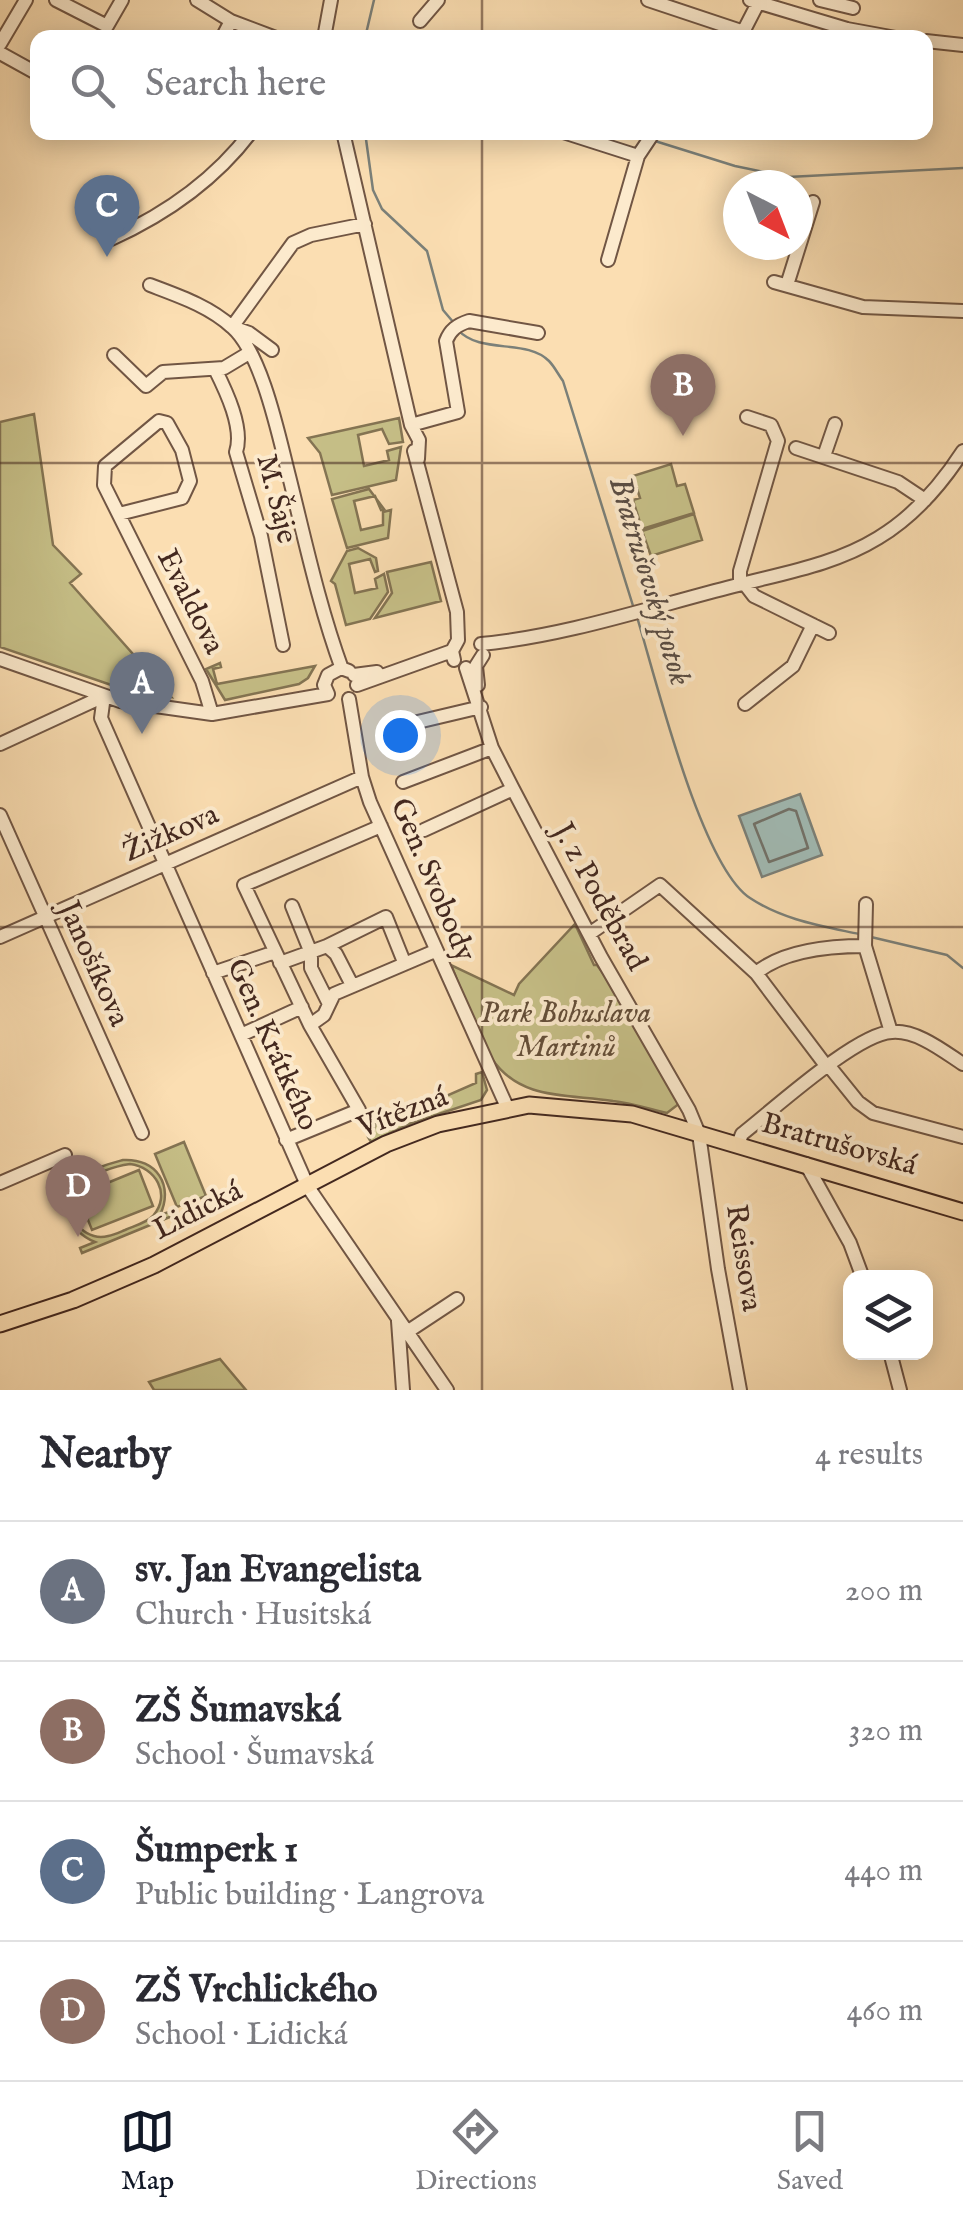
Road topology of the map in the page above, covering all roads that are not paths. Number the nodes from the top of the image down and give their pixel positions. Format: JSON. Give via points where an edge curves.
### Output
{"nodes":[{"id":1,"x":26,"y":0,"type":"edge"},
{"id":2,"x":56,"y":0,"type":"edge"},
{"id":3,"x":122,"y":0,"type":"edge"},
{"id":4,"x":197,"y":0,"type":"edge"},
{"id":5,"x":331,"y":0,"type":"edge"},
{"id":6,"x":438,"y":0,"type":"edge"},
{"id":7,"x":648,"y":0,"type":"edge"},
{"id":8,"x":820,"y":0,"type":"edge"},
{"id":9,"x":754,"y":1,"type":"edge"},
{"id":10,"x":854,"y":4,"type":"edge"},
{"id":11,"x":420,"y":20,"type":"dead end"},
{"id":12,"x":231,"y":21,"type":"junction"},
{"id":13,"x":848,"y":29,"type":"junction"},
{"id":14,"x":105,"y":30,"type":"edge"},
{"id":15,"x":109,"y":30,"type":"edge"},
{"id":16,"x":226,"y":30,"type":"edge"},
{"id":17,"x":255,"y":30,"type":"edge"},
{"id":18,"x":325,"y":30,"type":"edge"},
{"id":19,"x":729,"y":30,"type":"edge"},
{"id":20,"x":744,"y":30,"type":"edge"},
{"id":21,"x":853,"y":30,"type":"edge"},
{"id":22,"x":933,"y":42,"type":"edge"},
{"id":23,"x":0,"y":44,"type":"edge"},
{"id":24,"x":963,"y":45,"type":"edge"},
{"id":25,"x":0,"y":53,"type":"edge"},
{"id":26,"x":30,"y":70,"type":"edge"},
{"id":27,"x":244,"y":140,"type":"edge"},
{"id":28,"x":345,"y":140,"type":"edge"},
{"id":29,"x":589,"y":140,"type":"edge"},
{"id":30,"x":649,"y":140,"type":"edge"},
{"id":31,"x":638,"y":156,"type":"junction"},
{"id":32,"x":365,"y":224,"type":"junction"},
{"id":33,"x":111,"y":239,"type":"dead end"},
{"id":34,"x":608,"y":260,"type":"dead end"},
{"id":35,"x":790,"y":260,"type":"edge"},
{"id":36,"x":150,"y":285,"type":"dead end"},
{"id":37,"x":963,"y":311,"type":"edge"},
{"id":38,"x":232,"y":327,"type":"junction"},
{"id":39,"x":538,"y":334,"type":"dead end"},
{"id":40,"x":272,"y":350,"type":"dead end"},
{"id":41,"x":249,"y":353,"type":"junction"},
{"id":42,"x":114,"y":355,"type":"dead end"},
{"id":43,"x":215,"y":368,"type":"junction"},
{"id":44,"x":748,"y":418,"type":"dead end"},
{"id":45,"x":836,"y":424,"type":"dead end"},
{"id":46,"x":411,"y":425,"type":"junction"},
{"id":47,"x":796,"y":448,"type":"dead end"},
{"id":48,"x":963,"y":452,"type":"edge"},
{"id":49,"x":824,"y":456,"type":"junction"},
{"id":50,"x":925,"y":500,"type":"junction"},
{"id":51,"x":120,"y":514,"type":"junction"},
{"id":52,"x":742,"y":584,"type":"junction"},
{"id":53,"x":813,"y":625,"type":"junction"},
{"id":54,"x":829,"y":633,"type":"dead end"},
{"id":55,"x":283,"y":644,"type":"dead end"},
{"id":56,"x":468,"y":653,"type":"junction"},
{"id":57,"x":0,"y":658,"type":"edge"},
{"id":58,"x":346,"y":675,"type":"junction"},
{"id":59,"x":335,"y":695,"type":"junction"},
{"id":60,"x":104,"y":696,"type":"junction"},
{"id":61,"x":745,"y":704,"type":"dead end"},
{"id":62,"x":481,"y":707,"type":"junction"},
{"id":63,"x":212,"y":714,"type":"junction"},
{"id":64,"x":388,"y":729,"type":"dead end"},
{"id":65,"x":0,"y":744,"type":"edge"},
{"id":66,"x":492,"y":748,"type":"junction"},
{"id":67,"x":362,"y":777,"type":"junction"},
{"id":68,"x":403,"y":782,"type":"dead end"},
{"id":69,"x":513,"y":789,"type":"junction"},
{"id":70,"x":0,"y":815,"type":"edge"},
{"id":71,"x":380,"y":826,"type":"junction"},
{"id":72,"x":424,"y":830,"type":"dead end"},
{"id":73,"x":163,"y":864,"type":"junction"},
{"id":74,"x":866,"y":904,"type":"dead end"},
{"id":75,"x":292,"y":906,"type":"dead end"},
{"id":76,"x":45,"y":918,"type":"junction"},
{"id":77,"x":589,"y":934,"type":"junction"},
{"id":78,"x":0,"y":937,"type":"edge"},
{"id":79,"x":864,"y":939,"type":"junction"},
{"id":80,"x":327,"y":946,"type":"junction"},
{"id":81,"x":434,"y":951,"type":"junction"},
{"id":82,"x":310,"y":953,"type":"junction"},
{"id":83,"x":278,"y":957,"type":"junction"},
{"id":84,"x":404,"y":962,"type":"junction"},
{"id":85,"x":213,"y":973,"type":"junction"},
{"id":86,"x":756,"y":973,"type":"junction"},
{"id":87,"x":352,"y":985,"type":"junction"},
{"id":88,"x":329,"y":1004,"type":"junction"},
{"id":89,"x":302,"y":1007,"type":"junction"},
{"id":90,"x":310,"y":1025,"type":"junction"},
{"id":91,"x":892,"y":1032,"type":"junction"},
{"id":92,"x":240,"y":1035,"type":"junction"},
{"id":93,"x":963,"y":1064,"type":"edge"},
{"id":94,"x":828,"y":1067,"type":"junction"},
{"id":95,"x":507,"y":1108,"type":"junction"},
{"id":96,"x":142,"y":1133,"type":"dead end"},
{"id":97,"x":699,"y":1134,"type":"junction"},
{"id":98,"x":963,"y":1137,"type":"edge"},
{"id":99,"x":286,"y":1140,"type":"junction"},
{"id":100,"x":738,"y":1144,"type":"junction"},
{"id":101,"x":65,"y":1155,"type":"dead end"},
{"id":102,"x":806,"y":1164,"type":"junction"},
{"id":103,"x":0,"y":1183,"type":"edge"},
{"id":104,"x":308,"y":1186,"type":"junction"},
{"id":105,"x":963,"y":1212,"type":"edge"},
{"id":106,"x":861,"y":1270,"type":"edge"},
{"id":107,"x":457,"y":1299,"type":"dead end"},
{"id":108,"x":398,"y":1318,"type":"junction"},
{"id":109,"x":0,"y":1324,"type":"edge"},
{"id":110,"x":407,"y":1332,"type":"junction"},
{"id":111,"x":892,"y":1360,"type":"edge"},
{"id":112,"x":403,"y":1390,"type":"edge"},
{"id":113,"x":447,"y":1390,"type":"edge"},
{"id":114,"x":740,"y":1390,"type":"edge"},
{"id":115,"x":900,"y":1390,"type":"edge"}],
"edges":[{"from":1,"to":23,"type":"street"},
{"from":2,"to":14,"type":"street"},
{"from":3,"to":15,"type":"street"},
{"from":4,"to":12,"type":"street"},
{"from":5,"to":18,"type":"street"},
{"from":6,"to":11,"type":"street"},
{"from":7,"to":19,"type":"street"},
{"from":8,"to":10,"type":"street"},
{"from":9,"to":13,"type":"street"},
{"from":9,"to":20,"type":"street"},
{"from":10,"to":13,"type":"street"},
{"from":12,"to":16,"type":"street"},
{"from":12,"to":17,"type":"street"},
{"from":13,"to":21,"type":"street"},
{"from":22,"to":24,"type":"street"},
{"from":25,"to":26,"type":"street"},
{"from":27,"to":33,"type":"street","via":[[183,199]]},
{"from":28,"to":32,"type":"street","name":"J. z Poděbrad"},
{"from":29,"to":31,"type":"street"},
{"from":30,"to":31,"type":"street"},
{"from":31,"to":34,"type":"street"},
{"from":32,"to":38,"type":"street","via":[[293,243]]},
{"from":32,"to":46,"type":"street","name":"J. z Poděbrad"},
{"from":35,"to":37,"type":"street","via":[[780,284],[870,308]]},
{"from":36,"to":38,"type":"street","via":[[195,302]]},
{"from":38,"to":40,"type":"street"},
{"from":38,"to":41,"type":"street"},
{"from":39,"to":46,"type":"street","via":[[469,321],[455,327],[446,353],[458,412]]},
{"from":41,"to":43,"type":"street"},
{"from":41,"to":58,"type":"street","via":[[268,397]]},
{"from":42,"to":43,"type":"street","via":[[146,386],[163,372]]},
{"from":43,"to":55,"type":"street","name":"M. Šaje","via":[[240,441],[236,452]]},
{"from":44,"to":52,"type":"street","via":[[771,425],[778,441],[740,571]]},
{"from":45,"to":49,"type":"street"},
{"from":46,"to":56,"type":"street","name":"J. z Poděbrad"},
{"from":47,"to":49,"type":"street"},
{"from":48,"to":50,"type":"street"},
{"from":49,"to":50,"type":"street","via":[[898,482]]},
{"from":50,"to":52,"type":"street","via":[[896,527],[852,552]]},
{"from":51,"to":51,"type":"street","name":"Evaldova","via":[[104,484],[104,466],[159,422],[167,423],[190,481],[182,498]]},
{"from":51,"to":63,"type":"street","name":"Evaldova","via":[[202,680]]},
{"from":52,"to":53,"type":"street"},
{"from":52,"to":56,"type":"street"},
{"from":53,"to":54,"type":"street"},
{"from":53,"to":61,"type":"street","via":[[790,669]]},
{"from":56,"to":58,"type":"street"},
{"from":56,"to":62,"type":"street","name":"J. z Poděbrad"},
{"from":57,"to":60,"type":"street"},
{"from":58,"to":59,"type":"street"},
{"from":58,"to":59,"type":"street"},
{"from":59,"to":63,"type":"street"},
{"from":59,"to":67,"type":"street","name":"Gen. Svobody","via":[[352,722]]},
{"from":60,"to":63,"type":"street"},
{"from":60,"to":65,"type":"street"},
{"from":60,"to":73,"type":"street","name":"Gen. Krátkého","via":[[101,718]]},
{"from":62,"to":64,"type":"street"},
{"from":62,"to":66,"type":"street","name":"J. z Poděbrad"},
{"from":66,"to":68,"type":"street"},
{"from":66,"to":69,"type":"street","name":"J. z Poděbrad"},
{"from":67,"to":71,"type":"street","name":"Gen. Svobody"},
{"from":67,"to":73,"type":"street","name":"Žižkova"},
{"from":69,"to":72,"type":"street"},
{"from":69,"to":77,"type":"street","name":"J. z Poděbrad"},
{"from":70,"to":76,"type":"street","name":"Janošíkova"},
{"from":71,"to":81,"type":"street","name":"Gen. Svobody"},
{"from":71,"to":83,"type":"street","via":[[244,885]]},
{"from":73,"to":76,"type":"street","name":"Žižkova"},
{"from":73,"to":85,"type":"street","name":"Gen. Krátkého"},
{"from":74,"to":79,"type":"street"},
{"from":75,"to":82,"type":"street"},
{"from":76,"to":78,"type":"street","name":"Žižkova"},
{"from":76,"to":96,"type":"street","name":"Janošíkova"},
{"from":77,"to":86,"type":"street","via":[[660,885]]},
{"from":77,"to":97,"type":"street","name":"J. z Poděbrad"},
{"from":79,"to":86,"type":"street","via":[[791,956]]},
{"from":79,"to":91,"type":"street"},
{"from":80,"to":82,"type":"street"},
{"from":80,"to":84,"type":"street","via":[[386,917]]},
{"from":80,"to":87,"type":"street"},
{"from":81,"to":84,"type":"street"},
{"from":81,"to":95,"type":"street","name":"Gen. Svobody"},
{"from":82,"to":83,"type":"street"},
{"from":82,"to":88,"type":"street","via":[[310,968]]},
{"from":83,"to":85,"type":"street"},
{"from":83,"to":89,"type":"street"},
{"from":84,"to":87,"type":"street"},
{"from":85,"to":92,"type":"street","name":"Gen. Krátkého"},
{"from":86,"to":94,"type":"street"},
{"from":87,"to":88,"type":"street"},
{"from":88,"to":90,"type":"street"},
{"from":89,"to":90,"type":"street"},
{"from":89,"to":92,"type":"street"},
{"from":90,"to":99,"type":"street","via":[[359,1110]]},
{"from":91,"to":93,"type":"street","via":[[919,1038]]},
{"from":91,"to":94,"type":"street","via":[[867,1039]]},
{"from":92,"to":99,"type":"street","name":"Gen. Krátkého"},
{"from":94,"to":98,"type":"street","via":[[873,1113]]},
{"from":94,"to":100,"type":"street"},
{"from":95,"to":97,"type":"main road","name":"Vítězná","via":[[632,1114]]},
{"from":95,"to":104,"type":"main road","name":"Vítězná","via":[[386,1144]]},
{"from":97,"to":100,"type":"main road","name":"Bratrušovská"},
{"from":97,"to":114,"type":"street","name":"Reissova"},
{"from":99,"to":104,"type":"street","name":"Gen. Krátkého"},
{"from":100,"to":102,"type":"main road","name":"Bratrušovská"},
{"from":101,"to":103,"type":"street"},
{"from":102,"to":105,"type":"main road","name":"Bratrušovská"},
{"from":102,"to":106,"type":"street"},
{"from":104,"to":108,"type":"street","name":"Gen. Krátkého"},
{"from":104,"to":109,"type":"main road","name":"Lidická","via":[[110,1284]]},
{"from":107,"to":110,"type":"street"},
{"from":108,"to":110,"type":"street","name":"Gen. Krátkého"},
{"from":108,"to":112,"type":"street"},
{"from":110,"to":113,"type":"street","name":"Gen. Krátkého"},
{"from":111,"to":115,"type":"street"}]}
